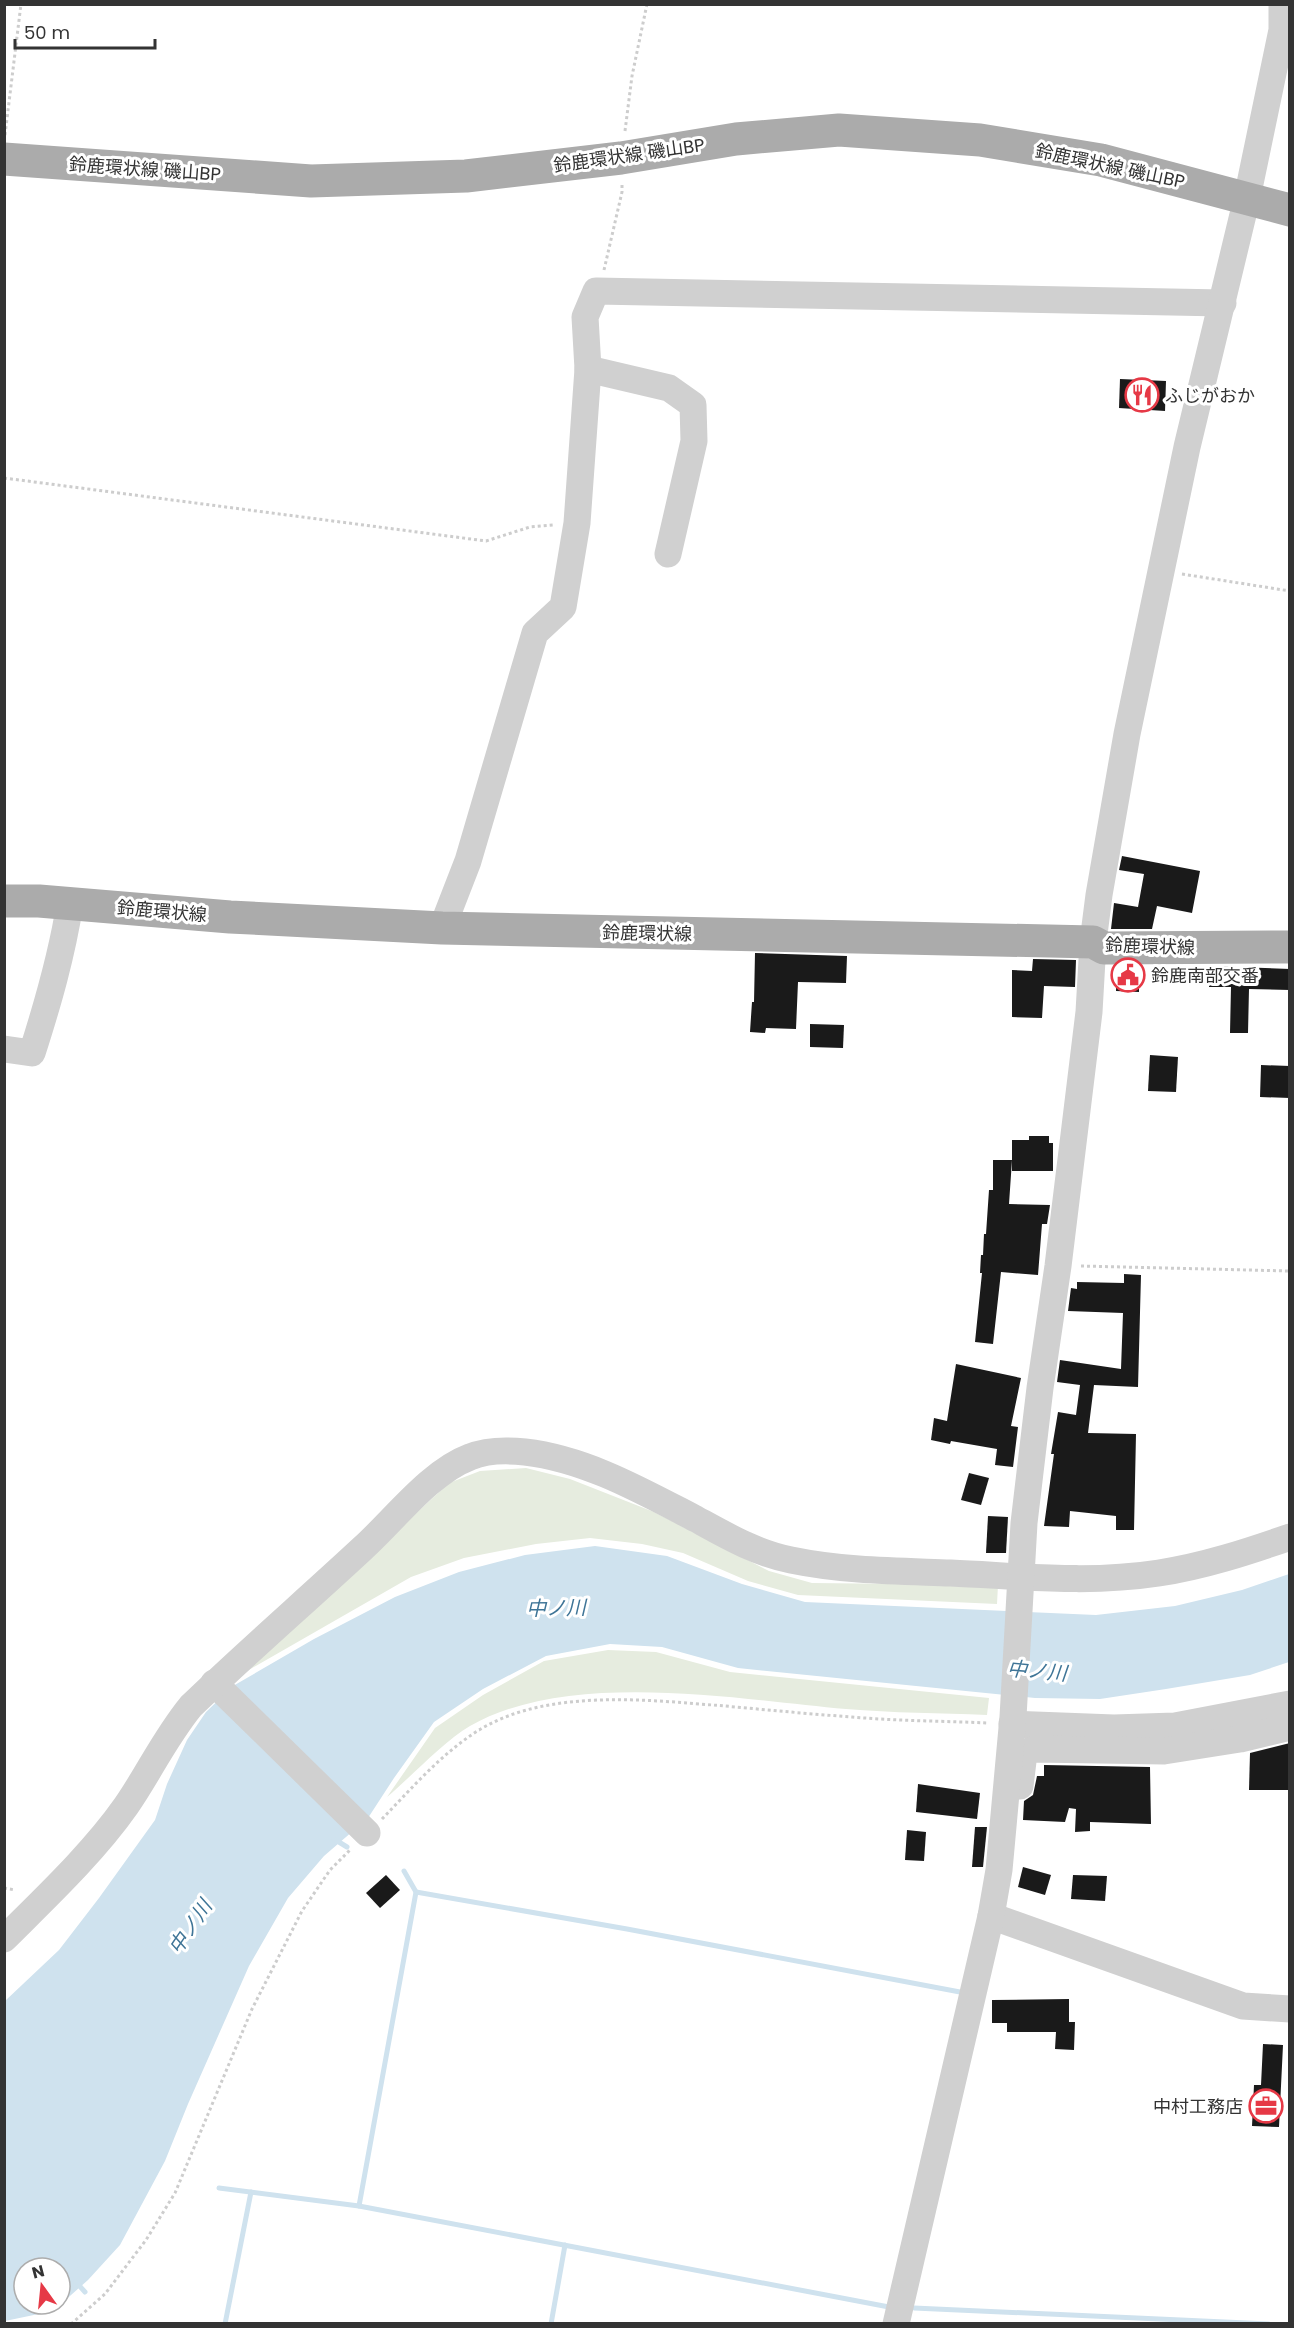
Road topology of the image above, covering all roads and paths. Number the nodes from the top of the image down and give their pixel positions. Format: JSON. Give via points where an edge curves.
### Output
{"nodes":[{"id":1,"x":21,"y":4,"type":"edge"},
{"id":2,"x":1282,"y":4,"type":"edge"},
{"id":3,"x":4,"y":137,"type":"edge"},
{"id":4,"x":4,"y":159,"type":"edge"},
{"id":5,"x":1247,"y":198,"type":"junction"},
{"id":6,"x":1290,"y":210,"type":"edge"},
{"id":7,"x":1223,"y":303,"type":"junction"},
{"id":8,"x":588,"y":369,"type":"junction"},
{"id":9,"x":4,"y":478,"type":"edge"},
{"id":10,"x":577,"y":523,"type":"junction"},
{"id":11,"x":668,"y":555,"type":"dead end"},
{"id":12,"x":1160,"y":571,"type":"junction"},
{"id":13,"x":1290,"y":591,"type":"edge"},
{"id":14,"x":4,"y":901,"type":"edge"},
{"id":15,"x":70,"y":903,"type":"junction"},
{"id":16,"x":442,"y":928,"type":"junction"},
{"id":17,"x":1093,"y":942,"type":"junction"},
{"id":18,"x":1290,"y":947,"type":"edge"},
{"id":19,"x":4,"y":1049,"type":"edge"},
{"id":20,"x":1058,"y":1266,"type":"junction"},
{"id":21,"x":1290,"y":1272,"type":"edge"},
{"id":22,"x":1290,"y":1537,"type":"edge"},
{"id":23,"x":1025,"y":1580,"type":"junction"},
{"id":24,"x":214,"y":1683,"type":"junction"},
{"id":25,"x":1290,"y":1704,"type":"edge"},
{"id":26,"x":1290,"y":1718,"type":"edge"},
{"id":27,"x":1012,"y":1721,"type":"junction"},
{"id":28,"x":1185,"y":1724,"type":"junction"},
{"id":29,"x":1290,"y":1727,"type":"edge"},
{"id":30,"x":367,"y":1833,"type":"junction"},
{"id":31,"x":4,"y":1888,"type":"edge"},
{"id":32,"x":15,"y":1890,"type":"dead end"},
{"id":33,"x":997,"y":1918,"type":"junction"},
{"id":34,"x":4,"y":1939,"type":"edge"},
{"id":35,"x":1290,"y":2009,"type":"edge"},
{"id":36,"x":71,"y":2324,"type":"edge"},
{"id":37,"x":896,"y":2324,"type":"edge"}],
"edges":[{"from":1,"to":3,"type":"path"},
{"from":2,"to":5,"type":"street","via":[[1282,30]]},
{"from":4,"to":5,"type":"main road","name":"鈴鹿環状線 磯山BP","via":[[311,181],[466,177],[736,139],[839,130],[991,141],[1101,160]]},
{"from":5,"to":6,"type":"main road","name":"鈴鹿環状線 磯山BP"},
{"from":5,"to":7,"type":"street"},
{"from":7,"to":8,"type":"street","via":[[596,291],[585,317]]},
{"from":7,"to":12,"type":"street","via":[[1186,447]]},
{"from":8,"to":10,"type":"street"},
{"from":8,"to":11,"type":"street","via":[[669,388],[693,405],[694,441]]},
{"from":9,"to":10,"type":"path","via":[[486,541],[530,527]]},
{"from":10,"to":16,"type":"street","via":[[562,607],[535,633],[468,861]]},
{"from":12,"to":13,"type":"path"},
{"from":12,"to":17,"type":"street","via":[[1125,746]]},
{"from":14,"to":15,"type":"main road","name":"鈴鹿環状線"},
{"from":15,"to":16,"type":"main road","name":"鈴鹿環状線","via":[[230,917]]},
{"from":15,"to":19,"type":"street","via":[[53,989],[32,1053]]},
{"from":16,"to":17,"type":"main road","name":"鈴鹿環状線"},
{"from":17,"to":18,"type":"main road","name":"鈴鹿環状線","via":[[1104,948]]},
{"from":17,"to":20,"type":"street","via":[[1089,1012]]},
{"from":20,"to":21,"type":"path"},
{"from":20,"to":23,"type":"street","via":[[1024,1523]]},
{"from":22,"to":23,"type":"street","via":[[1194,1567],[1157,1574]]},
{"from":23,"to":24,"type":"street","via":[[848,1569],[789,1560],[751,1549],[619,1480],[578,1464],[538,1454],[494,1451],[451,1466],[426,1486]]},
{"from":23,"to":27,"type":"street"},
{"from":24,"to":30,"type":"street"},
{"from":24,"to":34,"type":"street","via":[[171,1730],[126,1806],[106,1831]]},
{"from":25,"to":28,"type":"street"},
{"from":26,"to":28,"type":"street","via":[[1215,1729]]},
{"from":27,"to":28,"type":"street","via":[[1114,1728]]},
{"from":27,"to":30,"type":"path","via":[[860,1718],[685,1703],[563,1702],[514,1714],[480,1730],[450,1751]]},
{"from":27,"to":33,"type":"street"},
{"from":29,"to":33,"type":"street","via":[[1182,1749],[1034,1749],[1024,1753],[1012,1866]]},
{"from":30,"to":36,"type":"path","via":[[330,1870],[302,1911],[252,2009],[175,2193],[105,2294]]},
{"from":31,"to":32,"type":"path"},
{"from":33,"to":35,"type":"street","via":[[1243,2006]]},
{"from":33,"to":37,"type":"street","via":[[970,2000]]}]}
